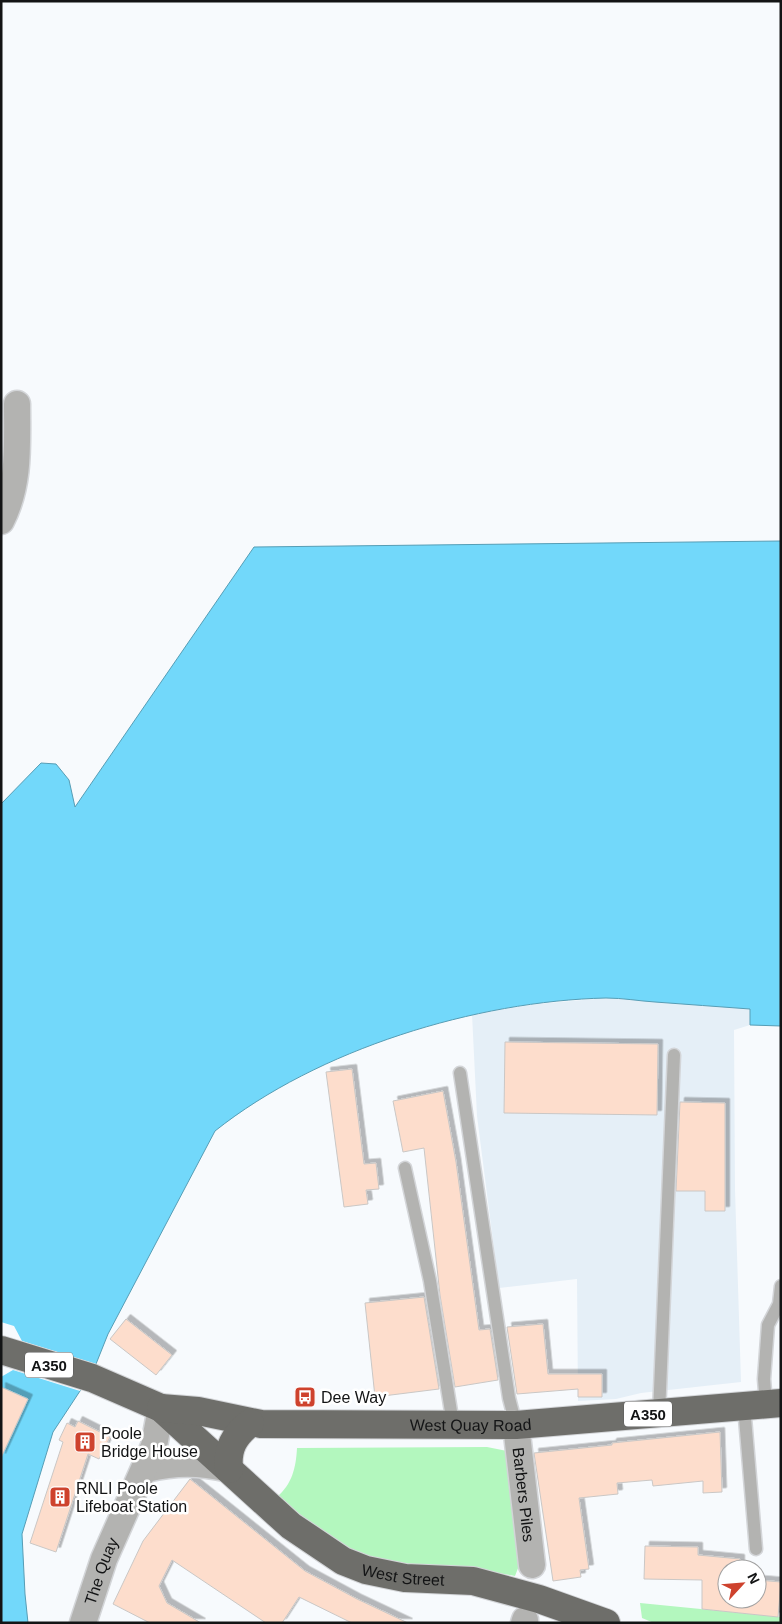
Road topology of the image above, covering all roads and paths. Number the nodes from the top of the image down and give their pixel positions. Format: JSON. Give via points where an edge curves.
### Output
{"nodes":[{"id":1,"x":17,"y":404,"type":"dead end"},
{"id":2,"x":1,"y":521,"type":"edge"},
{"id":3,"x":674,"y":1055,"type":"dead end"},
{"id":4,"x":460,"y":1073,"type":"dead end"},
{"id":5,"x":405,"y":1168,"type":"dead end"},
{"id":6,"x":781,"y":1286,"type":"edge"},
{"id":7,"x":4,"y":1351,"type":"edge"},
{"id":8,"x":764,"y":1404,"type":"edge"},
{"id":9,"x":161,"y":1408,"type":"junction"},
{"id":10,"x":659,"y":1414,"type":"junction"},
{"id":11,"x":250,"y":1423,"type":"junction"},
{"id":12,"x":453,"y":1424,"type":"junction"},
{"id":13,"x":516,"y":1425,"type":"junction"},
{"id":14,"x":146,"y":1469,"type":"junction"},
{"id":15,"x":229,"y":1469,"type":"junction"},
{"id":16,"x":756,"y":1549,"type":"dead end"},
{"id":17,"x":532,"y":1565,"type":"dead end"},
{"id":18,"x":83,"y":1623,"type":"edge"},
{"id":19,"x":606,"y":1623,"type":"edge"}],
"edges":[{"from":1,"to":2,"type":"street","via":[[16,474],[11,502]]},
{"from":3,"to":10,"type":"lane"},
{"from":4,"to":13,"type":"lane","via":[[509,1398]]},
{"from":5,"to":12,"type":"lane","via":[[430,1281]]},
{"from":6,"to":8,"type":"lane","via":[[779,1304],[768,1325]]},
{"from":7,"to":9,"type":"highway","number":"A350","via":[[92,1378]]},
{"from":8,"to":10,"type":"highway","name":"West Quay Road","number":"A350"},
{"from":8,"to":16,"type":"lane"},
{"from":9,"to":11,"type":"highway","name":"West Quay Road","number":"A350","via":[[198,1411]]},
{"from":9,"to":14,"type":"street","name":"The Quay"},
{"from":9,"to":15,"type":"highway","name":"West Street","number":"A350"},
{"from":10,"to":13,"type":"highway","name":"West Quay Road","number":"A350"},
{"from":11,"to":12,"type":"highway","name":"West Quay Road","number":"A350"},
{"from":11,"to":15,"type":"highway","via":[[238,1432],[231,1444]]},
{"from":12,"to":13,"type":"highway","name":"West Quay Road","number":"A350"},
{"from":13,"to":17,"type":"street","name":"Barbers Piles"},
{"from":14,"to":15,"type":"street","via":[[192,1462]]},
{"from":14,"to":18,"type":"street","name":"The Quay","via":[[104,1559]]},
{"from":15,"to":19,"type":"highway","name":"West Street","number":"A350","via":[[291,1526],[343,1561],[366,1570],[405,1578],[473,1581],[539,1599]]}]}
